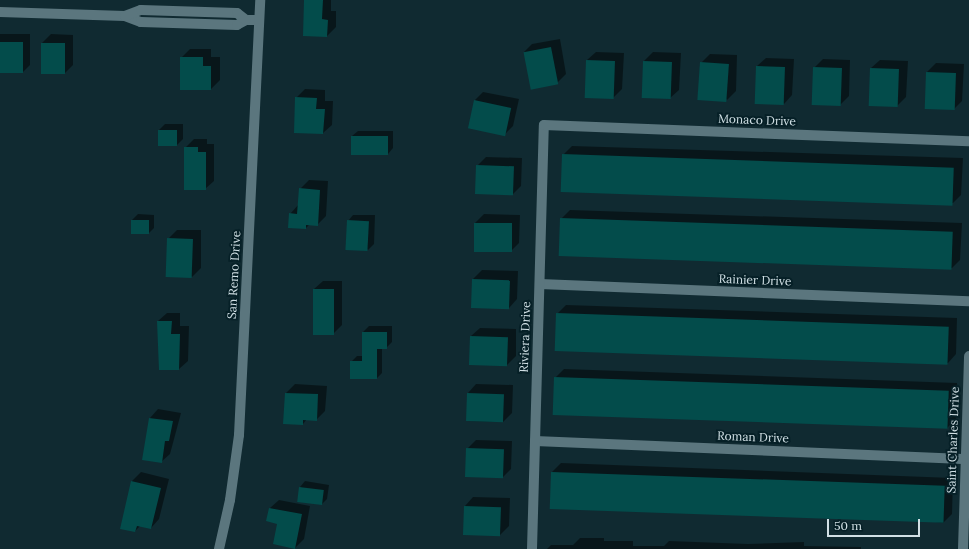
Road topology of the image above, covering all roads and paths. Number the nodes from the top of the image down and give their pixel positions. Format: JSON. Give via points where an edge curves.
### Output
{"nodes":[{"id":1,"x":260,"y":0,"type":"edge"},
{"id":2,"x":0,"y":12,"type":"edge"},
{"id":3,"x":259,"y":20,"type":"junction"},
{"id":4,"x":544,"y":125,"type":"joint"},
{"id":5,"x":969,"y":141,"type":"edge"},
{"id":6,"x":540,"y":284,"type":"junction"},
{"id":7,"x":969,"y":301,"type":"edge"},
{"id":8,"x":969,"y":356,"type":"edge"},
{"id":9,"x":535,"y":441,"type":"junction"},
{"id":10,"x":967,"y":459,"type":"edge"},
{"id":11,"x":219,"y":549,"type":"edge"},
{"id":12,"x":532,"y":549,"type":"edge"},
{"id":13,"x":962,"y":549,"type":"edge"}],
"edges":[{"from":1,"to":3,"type":"street","name":"San Remo Drive"},
{"from":2,"to":3,"type":"street","via":[[125,16],[141,22],[237,25],[246,20]]},
{"from":3,"to":11,"type":"street","name":"San Remo Drive","via":[[239,435],[230,500]]},
{"from":4,"to":5,"type":"street","name":"Monaco Drive"},
{"from":4,"to":6,"type":"street","name":"Riviera Drive"},
{"from":6,"to":7,"type":"street","name":"Rainier Drive"},
{"from":6,"to":9,"type":"street","name":"Riviera Drive"},
{"from":8,"to":10,"type":"street","name":"Saint Charles Drive"},
{"from":9,"to":10,"type":"street","name":"Roman Drive"},
{"from":9,"to":12,"type":"street","name":"Riviera Drive"},
{"from":10,"to":13,"type":"street","name":"Saint Charles Drive"}]}
